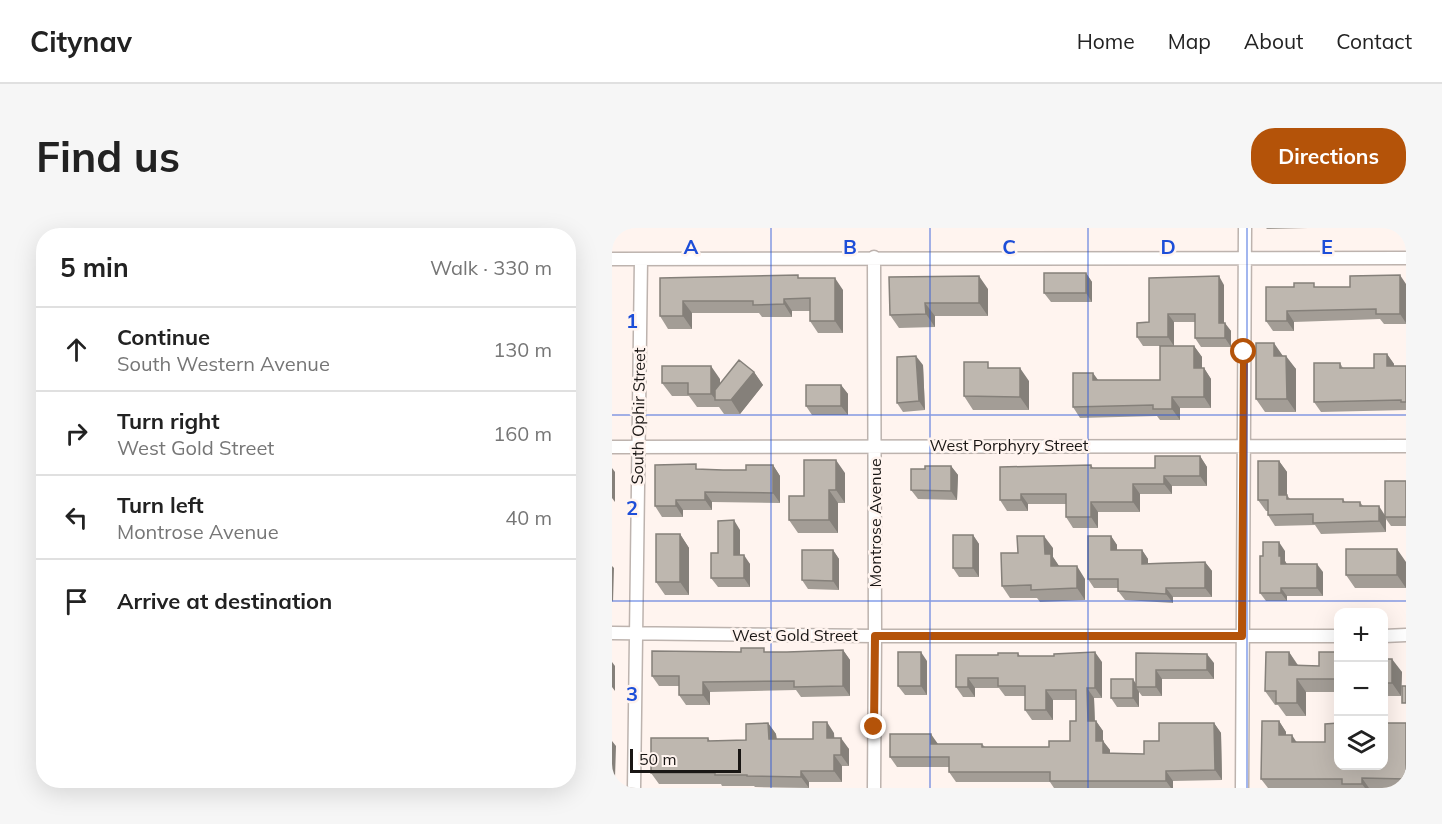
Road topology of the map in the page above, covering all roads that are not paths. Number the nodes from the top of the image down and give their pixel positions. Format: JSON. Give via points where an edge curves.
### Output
{"nodes":[{"id":1,"x":1245,"y":228,"type":"edge"},
{"id":2,"x":874,"y":257,"type":"junction"},
{"id":3,"x":1245,"y":258,"type":"junction"},
{"id":4,"x":1406,"y":258,"type":"edge"},
{"id":5,"x":612,"y":259,"type":"edge"},
{"id":6,"x":641,"y":259,"type":"junction"},
{"id":7,"x":1242,"y":445,"type":"junction"},
{"id":8,"x":874,"y":446,"type":"junction"},
{"id":9,"x":1406,"y":446,"type":"edge"},
{"id":10,"x":612,"y":447,"type":"edge"},
{"id":11,"x":637,"y":447,"type":"junction"},
{"id":12,"x":612,"y":633,"type":"edge"},
{"id":13,"x":636,"y":634,"type":"junction"},
{"id":14,"x":1406,"y":635,"type":"edge"},
{"id":15,"x":875,"y":636,"type":"junction"},
{"id":16,"x":1242,"y":636,"type":"junction"},
{"id":17,"x":1334,"y":636,"type":"edge"},
{"id":18,"x":1388,"y":636,"type":"edge"},
{"id":19,"x":633,"y":788,"type":"edge"},
{"id":20,"x":874,"y":788,"type":"edge"},
{"id":21,"x":1242,"y":788,"type":"edge"}],
"edges":[{"from":1,"to":3,"type":"street"},
{"from":2,"to":3,"type":"street"},
{"from":2,"to":6,"type":"street"},
{"from":2,"to":8,"type":"street","name":"Montrose Avenue"},
{"from":3,"to":4,"type":"street"},
{"from":3,"to":7,"type":"street"},
{"from":5,"to":6,"type":"street"},
{"from":6,"to":11,"type":"street","name":"South Ophir Street"},
{"from":7,"to":8,"type":"street","name":"West Porphyry Street"},
{"from":7,"to":9,"type":"street","name":"West Porphyry Street"},
{"from":7,"to":16,"type":"street"},
{"from":8,"to":11,"type":"street","name":"West Porphyry Street"},
{"from":8,"to":15,"type":"street","name":"Montrose Avenue"},
{"from":10,"to":11,"type":"street","name":"West Porphyry Street"},
{"from":11,"to":13,"type":"street","name":"South Ophir Street"},
{"from":12,"to":13,"type":"street","name":"West Gold Street"},
{"from":13,"to":15,"type":"street","name":"West Gold Street"},
{"from":13,"to":19,"type":"street","name":"South Ophir Street"},
{"from":14,"to":18,"type":"street"},
{"from":15,"to":16,"type":"street","name":"West Gold Street"},
{"from":15,"to":20,"type":"street","name":"Montrose Avenue"},
{"from":16,"to":17,"type":"street","name":"West Gold Street"},
{"from":16,"to":21,"type":"street"}]}
